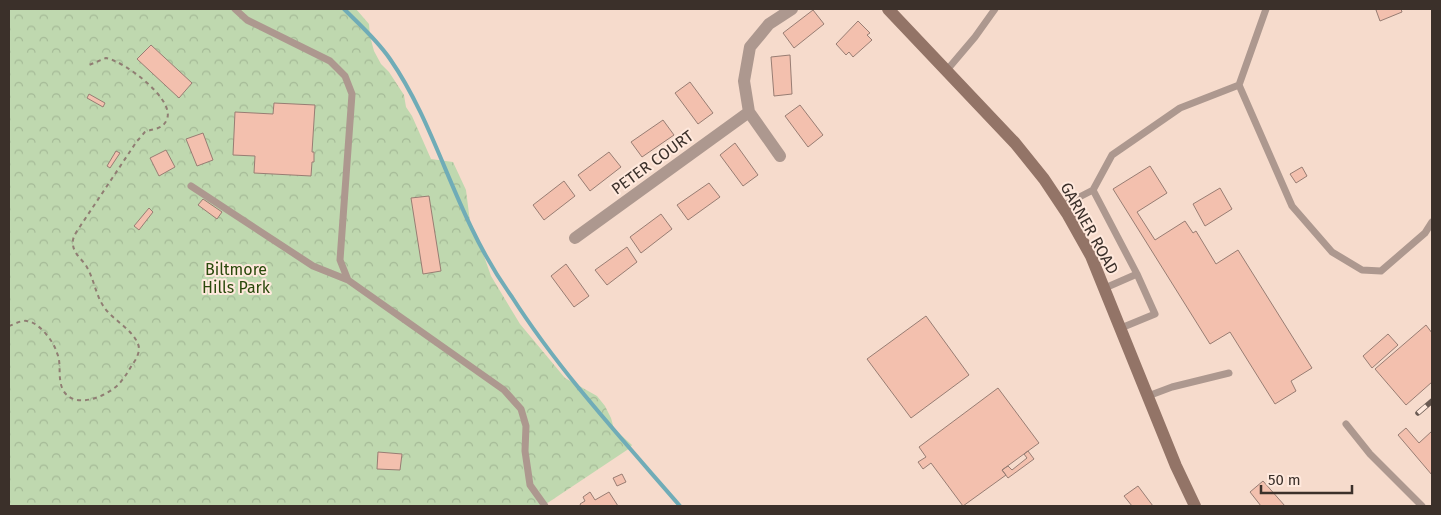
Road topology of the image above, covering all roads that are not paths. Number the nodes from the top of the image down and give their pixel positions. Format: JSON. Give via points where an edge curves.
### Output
{"nodes":[{"id":1,"x":235,"y":9,"type":"edge"},
{"id":2,"x":792,"y":9,"type":"edge"},
{"id":3,"x":888,"y":9,"type":"edge"},
{"id":4,"x":995,"y":9,"type":"edge"},
{"id":5,"x":1266,"y":9,"type":"edge"},
{"id":6,"x":947,"y":70,"type":"junction"},
{"id":7,"x":1238,"y":85,"type":"junction"},
{"id":8,"x":749,"y":112,"type":"junction"},
{"id":9,"x":780,"y":156,"type":"dead end"},
{"id":10,"x":191,"y":186,"type":"dead end"},
{"id":11,"x":1093,"y":190,"type":"junction"},
{"id":12,"x":1062,"y":206,"type":"junction"},
{"id":13,"x":1432,"y":222,"type":"edge"},
{"id":14,"x":575,"y":238,"type":"dead end"},
{"id":15,"x":1137,"y":274,"type":"junction"},
{"id":16,"x":348,"y":280,"type":"junction"},
{"id":17,"x":1105,"y":288,"type":"junction"},
{"id":18,"x":1122,"y":328,"type":"junction"},
{"id":19,"x":1229,"y":373,"type":"dead end"},
{"id":20,"x":1148,"y":396,"type":"junction"},
{"id":21,"x":1346,"y":424,"type":"dead end"},
{"id":22,"x":545,"y":506,"type":"edge"},
{"id":23,"x":1195,"y":506,"type":"edge"},
{"id":24,"x":1422,"y":506,"type":"edge"}],
"edges":[{"from":1,"to":16,"type":"lane","via":[[248,20],[330,61],[345,76],[352,94],[340,260]]},
{"from":2,"to":8,"type":"street","via":[[769,24],[750,47],[744,81]]},
{"from":3,"to":6,"type":"main road","name":"GARNER ROAD"},
{"from":4,"to":6,"type":"lane"},
{"from":5,"to":7,"type":"lane"},
{"from":6,"to":12,"type":"main road","name":"GARNER ROAD","via":[[1015,143]]},
{"from":7,"to":11,"type":"lane","via":[[1180,108],[1112,155]]},
{"from":7,"to":13,"type":"lane","via":[[1292,206],[1332,252],[1362,270],[1381,271],[1426,233]]},
{"from":8,"to":9,"type":"street"},
{"from":8,"to":14,"type":"street","name":"PETER COURT"},
{"from":10,"to":16,"type":"lane","via":[[313,266]]},
{"from":11,"to":12,"type":"lane"},
{"from":11,"to":15,"type":"lane"},
{"from":12,"to":17,"type":"main road","name":"GARNER ROAD"},
{"from":15,"to":17,"type":"lane"},
{"from":15,"to":18,"type":"lane","via":[[1155,314]]},
{"from":16,"to":22,"type":"lane","via":[[504,390],[521,409],[526,426],[525,450],[530,485]]},
{"from":17,"to":18,"type":"main road","name":"GARNER ROAD"},
{"from":18,"to":20,"type":"main road","name":"GARNER ROAD"},
{"from":19,"to":20,"type":"lane"},
{"from":20,"to":23,"type":"main road","name":"GARNER ROAD"},
{"from":21,"to":24,"type":"lane","via":[[1370,454]]}]}
